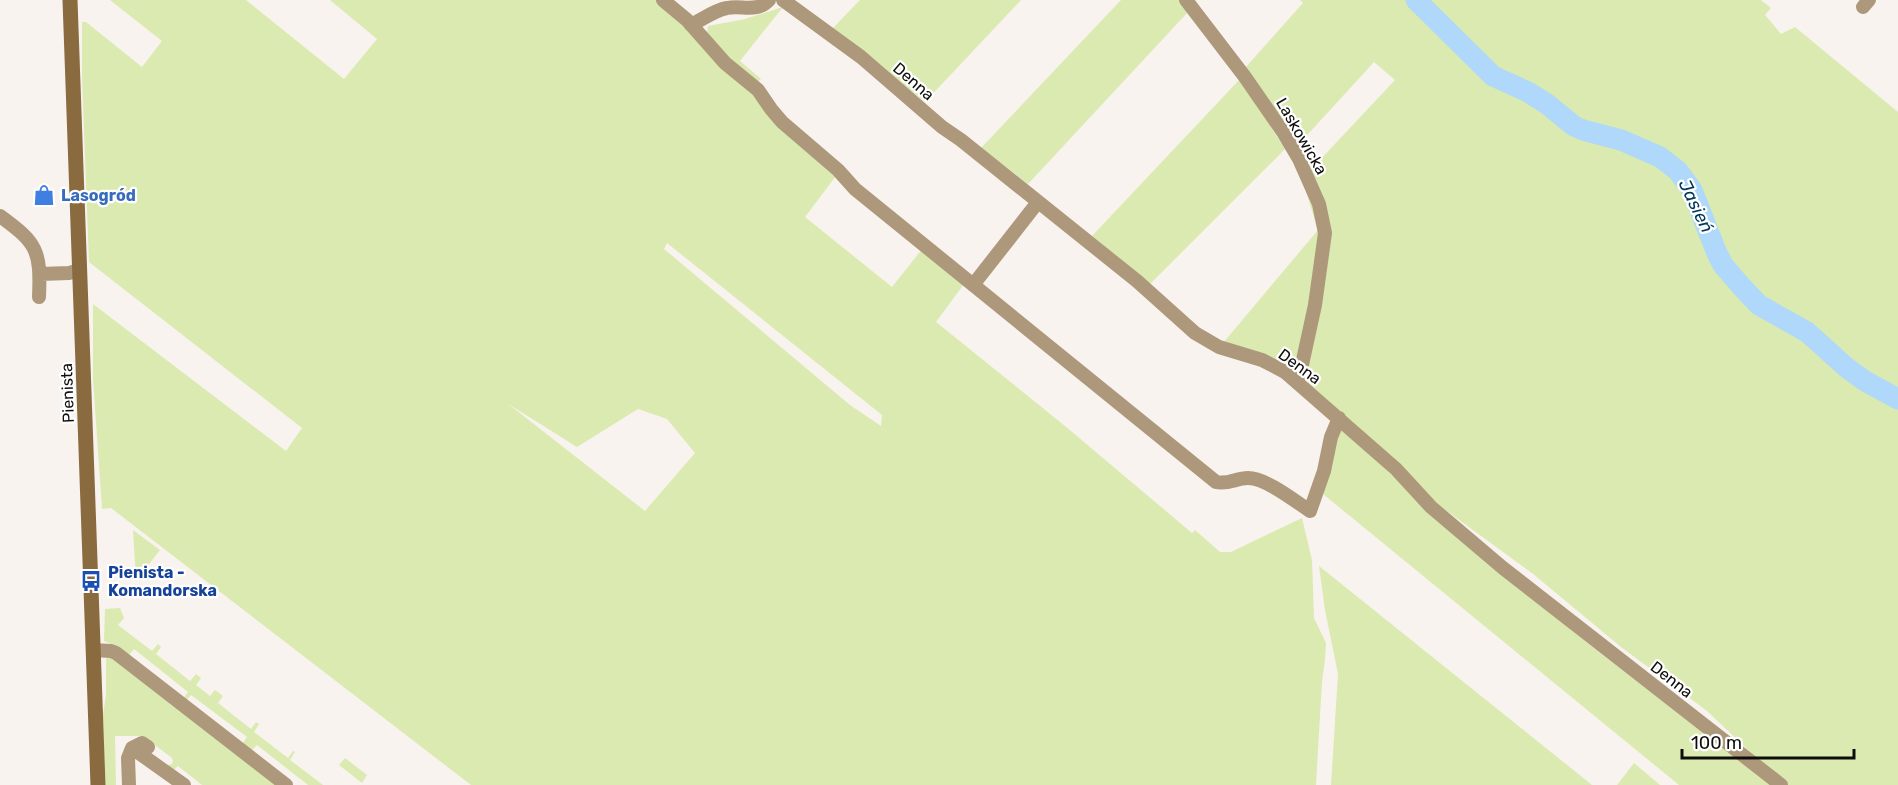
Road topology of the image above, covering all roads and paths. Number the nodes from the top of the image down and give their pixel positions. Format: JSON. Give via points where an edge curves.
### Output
{"nodes":[{"id":1,"x":70,"y":0,"type":"edge"},
{"id":2,"x":663,"y":0,"type":"edge"},
{"id":3,"x":769,"y":0,"type":"edge"},
{"id":4,"x":783,"y":0,"type":"edge"},
{"id":5,"x":1186,"y":0,"type":"edge"},
{"id":6,"x":691,"y":25,"type":"junction"},
{"id":7,"x":1038,"y":202,"type":"junction"},
{"id":8,"x":0,"y":216,"type":"edge"},
{"id":9,"x":80,"y":270,"type":"junction"},
{"id":10,"x":40,"y":274,"type":"junction"},
{"id":11,"x":973,"y":285,"type":"junction"},
{"id":12,"x":39,"y":297,"type":"dead end"},
{"id":13,"x":1298,"y":382,"type":"junction"},
{"id":14,"x":1339,"y":418,"type":"junction"},
{"id":15,"x":93,"y":650,"type":"junction"},
{"id":16,"x":148,"y":747,"type":"dead end"},
{"id":17,"x":132,"y":748,"type":"junction"},
{"id":18,"x":98,"y":785,"type":"edge"},
{"id":19,"x":129,"y":785,"type":"edge"},
{"id":20,"x":184,"y":785,"type":"edge"},
{"id":21,"x":285,"y":785,"type":"edge"},
{"id":22,"x":1781,"y":785,"type":"edge"}],
"edges":[{"from":1,"to":9,"type":"street","name":"Pienista"},
{"from":2,"to":6,"type":"street"},
{"from":3,"to":6,"type":"street","via":[[761,7],[727,8]]},
{"from":4,"to":7,"type":"street","name":"Denna","via":[[861,57]]},
{"from":5,"to":13,"type":"street","name":"Laskowicka","via":[[1283,132],[1320,204],[1325,233]]},
{"from":6,"to":11,"type":"street","via":[[725,63],[758,90],[782,122],[849,184]]},
{"from":7,"to":11,"type":"street"},
{"from":7,"to":13,"type":"street","name":"Denna","via":[[1195,333],[1219,347],[1262,360]]},
{"from":8,"to":10,"type":"street","via":[[28,238],[36,251]]},
{"from":9,"to":10,"type":"street"},
{"from":9,"to":15,"type":"street","name":"Pienista"},
{"from":10,"to":12,"type":"street"},
{"from":11,"to":14,"type":"street","via":[[1216,482],[1250,478],[1310,511]]},
{"from":13,"to":14,"type":"street","name":"Denna"},
{"from":14,"to":22,"type":"street","name":"Denna","via":[[1431,507],[1503,568]]},
{"from":15,"to":18,"type":"street","name":"Pienista"},
{"from":15,"to":21,"type":"street","via":[[116,653]]},
{"from":16,"to":17,"type":"street","via":[[142,743]]},
{"from":17,"to":19,"type":"street","via":[[128,758]]},
{"from":17,"to":20,"type":"street"}]}
